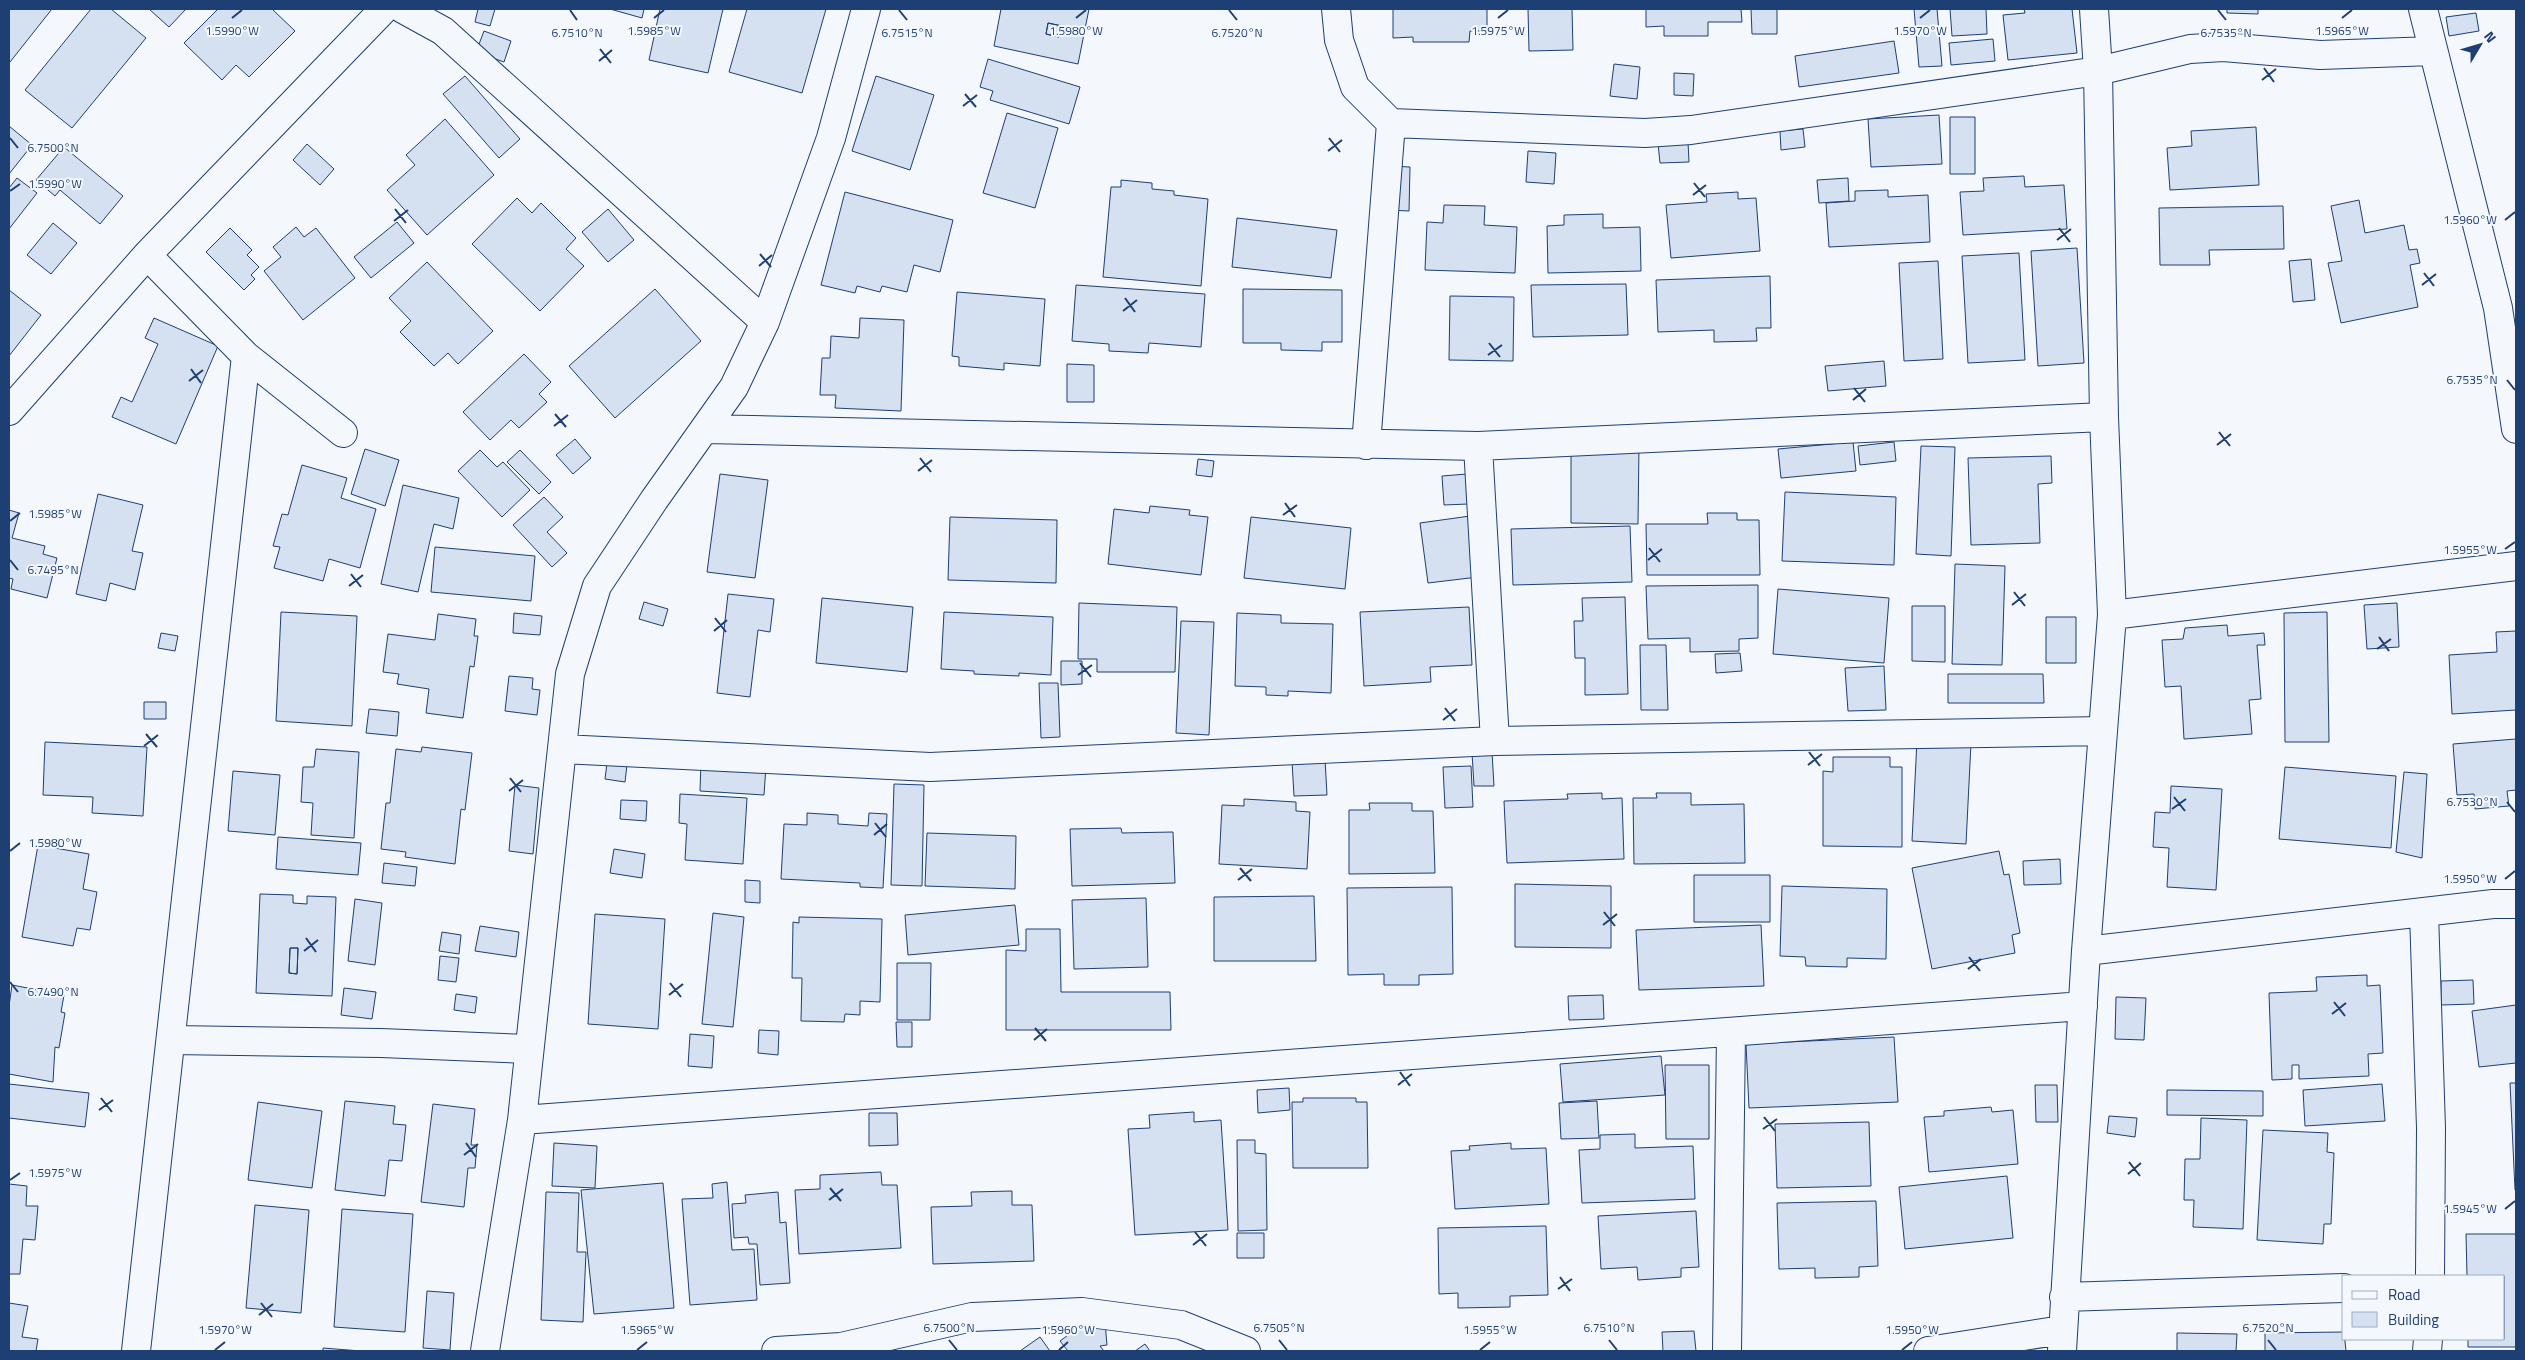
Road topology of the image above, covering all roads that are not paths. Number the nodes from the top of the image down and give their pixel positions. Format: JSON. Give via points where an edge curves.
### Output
{"nodes":[{"id":1,"x":384,"y":9,"type":"edge"},
{"id":2,"x":403,"y":9,"type":"edge"},
{"id":3,"x":866,"y":9,"type":"edge"},
{"id":4,"x":1336,"y":9,"type":"edge"},
{"id":5,"x":2094,"y":9,"type":"edge"},
{"id":6,"x":2423,"y":9,"type":"edge"},
{"id":7,"x":446,"y":20,"type":"edge"},
{"id":8,"x":2433,"y":51,"type":"junction"},
{"id":9,"x":2098,"y":71,"type":"junction"},
{"id":10,"x":1391,"y":122,"type":"junction"},
{"id":11,"x":147,"y":255,"type":"junction"},
{"id":12,"x":2507,"y":308,"type":"edge"},
{"id":13,"x":765,"y":322,"type":"junction"},
{"id":14,"x":246,"y":356,"type":"junction"},
{"id":15,"x":9,"y":411,"type":"edge"},
{"id":16,"x":2104,"y":417,"type":"junction"},
{"id":17,"x":705,"y":429,"type":"junction"},
{"id":18,"x":2516,"y":429,"type":"edge"},
{"id":19,"x":343,"y":433,"type":"dead end"},
{"id":20,"x":1366,"y":445,"type":"junction"},
{"id":21,"x":1478,"y":446,"type":"junction"},
{"id":22,"x":2516,"y":566,"type":"edge"},
{"id":23,"x":2112,"y":615,"type":"junction"},
{"id":24,"x":2104,"y":732,"type":"junction"},
{"id":25,"x":1495,"y":740,"type":"junction"},
{"id":26,"x":562,"y":749,"type":"junction"},
{"id":27,"x":2516,"y":904,"type":"edge"},
{"id":28,"x":2424,"y":913,"type":"junction"},
{"id":29,"x":2086,"y":951,"type":"junction"},
{"id":30,"x":2083,"y":1006,"type":"junction"},
{"id":31,"x":1731,"y":1032,"type":"junction"},
{"id":32,"x":172,"y":1040,"type":"junction"},
{"id":33,"x":529,"y":1049,"type":"junction"},
{"id":34,"x":522,"y":1120,"type":"junction"},
{"id":35,"x":2430,"y":1275,"type":"edge"},
{"id":36,"x":2342,"y":1288,"type":"edge"},
{"id":37,"x":2064,"y":1297,"type":"junction"},
{"id":38,"x":2062,"y":1341,"type":"edge"},
{"id":39,"x":842,"y":1349,"type":"edge"},
{"id":40,"x":136,"y":1351,"type":"edge"},
{"id":41,"x":485,"y":1351,"type":"edge"},
{"id":42,"x":776,"y":1351,"type":"edge"},
{"id":43,"x":1246,"y":1351,"type":"edge"},
{"id":44,"x":1726,"y":1351,"type":"edge"},
{"id":45,"x":1928,"y":1351,"type":"edge"}],
"edges":[{"from":1,"to":11,"type":"street"},
{"from":2,"to":7,"type":"street"},
{"from":3,"to":13,"type":"street","via":[[831,138]]},
{"from":4,"to":10,"type":"street","via":[[1339,40],[1355,87]]},
{"from":5,"to":9,"type":"street"},
{"from":6,"to":8,"type":"street"},
{"from":7,"to":13,"type":"street"},
{"from":8,"to":9,"type":"street","via":[[2320,55],[2223,46],[2190,49]]},
{"from":8,"to":12,"type":"street"},
{"from":9,"to":10,"type":"street","via":[[1691,130],[1645,133]]},
{"from":9,"to":16,"type":"street"},
{"from":10,"to":20,"type":"street"},
{"from":11,"to":14,"type":"street"},
{"from":11,"to":15,"type":"street"},
{"from":12,"to":18,"type":"street"},
{"from":13,"to":17,"type":"street","via":[[734,387]]},
{"from":14,"to":19,"type":"street"},
{"from":14,"to":32,"type":"street"},
{"from":16,"to":21,"type":"street"},
{"from":16,"to":23,"type":"street"},
{"from":17,"to":20,"type":"street"},
{"from":17,"to":26,"type":"street","via":[[597,586],[570,674]]},
{"from":20,"to":21,"type":"street"},
{"from":21,"to":25,"type":"street"},
{"from":22,"to":23,"type":"street"},
{"from":23,"to":24,"type":"street"},
{"from":24,"to":25,"type":"street"},
{"from":24,"to":29,"type":"street"},
{"from":25,"to":26,"type":"street","via":[[930,768]]},
{"from":26,"to":33,"type":"street"},
{"from":27,"to":28,"type":"street"},
{"from":28,"to":29,"type":"street"},
{"from":28,"to":35,"type":"street","via":[[2431,1128]]},
{"from":29,"to":30,"type":"street"},
{"from":30,"to":31,"type":"street"},
{"from":30,"to":37,"type":"street"},
{"from":31,"to":34,"type":"street"},
{"from":31,"to":44,"type":"street"},
{"from":32,"to":33,"type":"street"},
{"from":32,"to":40,"type":"street"},
{"from":33,"to":34,"type":"street"},
{"from":34,"to":41,"type":"street"},
{"from":36,"to":37,"type":"street"},
{"from":37,"to":38,"type":"street"},
{"from":38,"to":45,"type":"street"},
{"from":39,"to":42,"type":"street"},
{"from":39,"to":43,"type":"street","via":[[972,1317],[1082,1312],[1180,1325]]}]}
